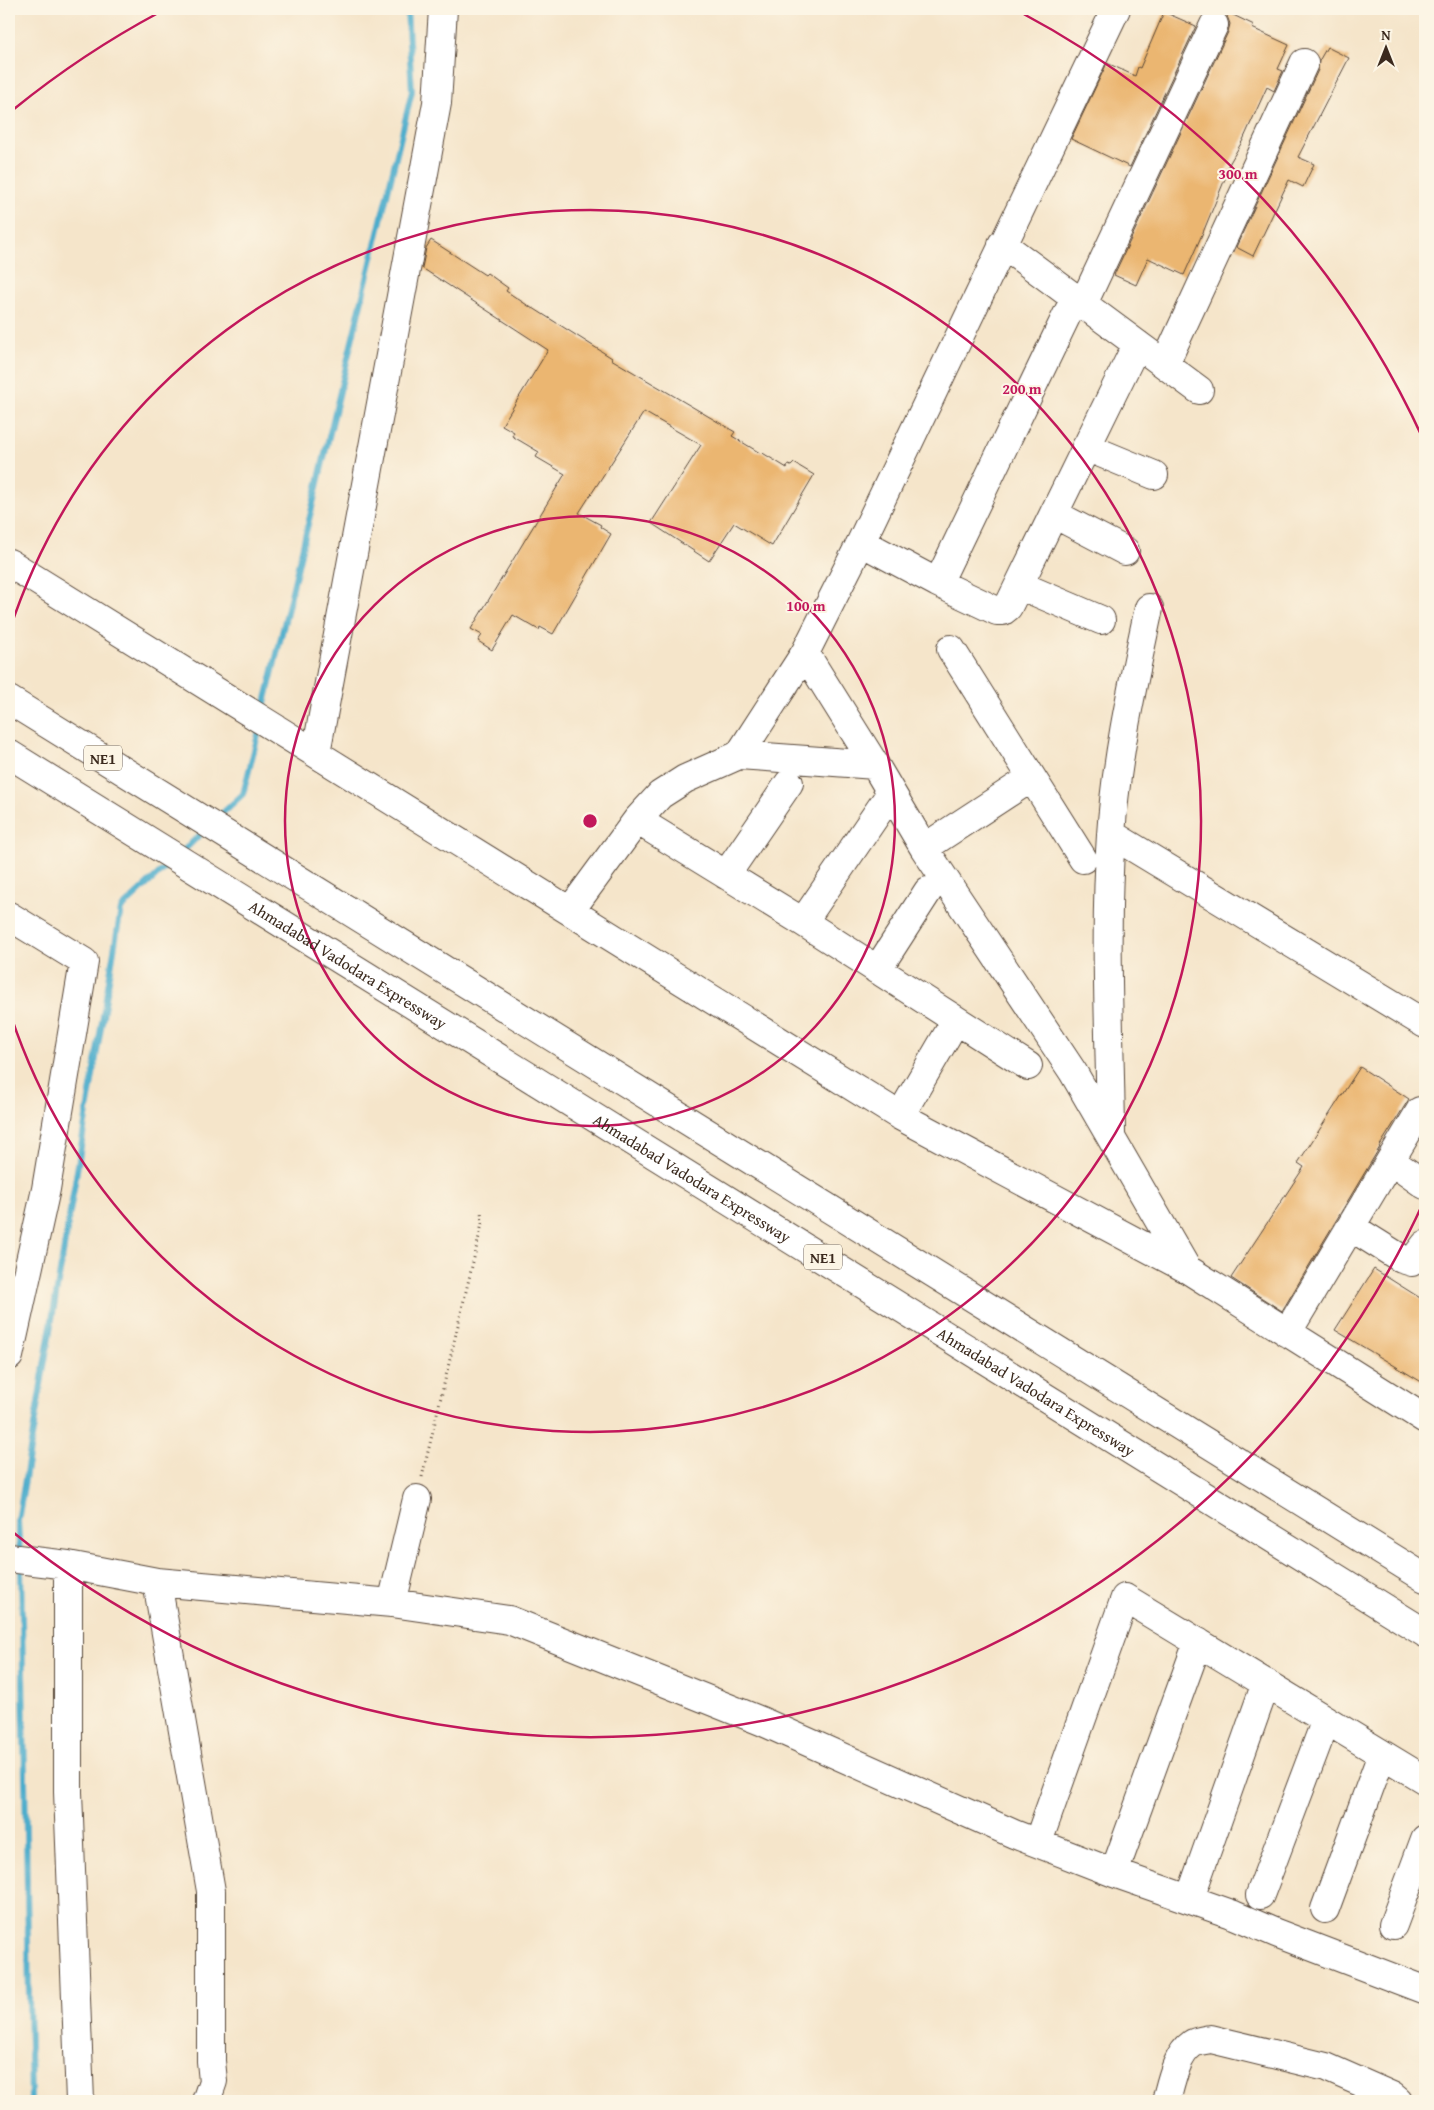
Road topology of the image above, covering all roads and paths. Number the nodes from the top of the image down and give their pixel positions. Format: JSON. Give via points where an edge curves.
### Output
{"nodes":[{"id":1,"x":443,"y":9,"type":"edge"},
{"id":2,"x":1116,"y":9,"type":"edge"},
{"id":3,"x":1214,"y":25,"type":"dead end"},
{"id":4,"x":1304,"y":63,"type":"dead end"},
{"id":5,"x":1002,"y":244,"type":"junction"},
{"id":6,"x":1079,"y":301,"type":"junction"},
{"id":7,"x":1136,"y":344,"type":"junction"},
{"id":8,"x":1165,"y":364,"type":"junction"},
{"id":9,"x":1199,"y":390,"type":"dead end"},
{"id":10,"x":1086,"y":447,"type":"junction"},
{"id":11,"x":1154,"y":475,"type":"dead end"},
{"id":12,"x":1054,"y":514,"type":"junction"},
{"id":13,"x":861,"y":542,"type":"junction"},
{"id":14,"x":1125,"y":551,"type":"dead end"},
{"id":15,"x":9,"y":563,"type":"edge"},
{"id":16,"x":938,"y":583,"type":"junction"},
{"id":17,"x":1019,"y":585,"type":"junction"},
{"id":18,"x":1149,"y":608,"type":"dead end"},
{"id":19,"x":1100,"y":620,"type":"dead end"},
{"id":20,"x":951,"y":649,"type":"dead end"},
{"id":21,"x":805,"y":653,"type":"junction"},
{"id":22,"x":9,"y":700,"type":"edge"},
{"id":23,"x":316,"y":753,"type":"junction"},
{"id":24,"x":9,"y":754,"type":"edge"},
{"id":25,"x":740,"y":755,"type":"junction"},
{"id":26,"x":875,"y":765,"type":"junction"},
{"id":27,"x":1031,"y":778,"type":"junction"},
{"id":28,"x":789,"y":784,"type":"dead end"},
{"id":29,"x":891,"y":793,"type":"junction"},
{"id":30,"x":637,"y":820,"type":"junction"},
{"id":31,"x":1111,"y":834,"type":"junction"},
{"id":32,"x":924,"y":848,"type":"junction"},
{"id":33,"x":1083,"y":859,"type":"dead end"},
{"id":34,"x":726,"y":876,"type":"junction"},
{"id":35,"x":928,"y":891,"type":"dead end"},
{"id":36,"x":570,"y":911,"type":"junction"},
{"id":37,"x":9,"y":916,"type":"edge"},
{"id":38,"x":803,"y":922,"type":"junction"},
{"id":39,"x":877,"y":970,"type":"junction"},
{"id":40,"x":956,"y":1020,"type":"junction"},
{"id":41,"x":1425,"y":1024,"type":"edge"},
{"id":42,"x":1028,"y":1066,"type":"dead end"},
{"id":43,"x":1420,"y":1111,"type":"dead end"},
{"id":44,"x":900,"y":1116,"type":"junction"},
{"id":45,"x":1111,"y":1136,"type":"junction"},
{"id":46,"x":1390,"y":1161,"type":"junction"},
{"id":47,"x":1425,"y":1184,"type":"edge"},
{"id":48,"x":481,"y":1210,"type":"dead end"},
{"id":49,"x":1351,"y":1227,"type":"junction"},
{"id":50,"x":1425,"y":1246,"type":"edge"},
{"id":51,"x":1187,"y":1269,"type":"junction"},
{"id":52,"x":1288,"y":1333,"type":"junction"},
{"id":53,"x":9,"y":1356,"type":"edge"},
{"id":54,"x":1425,"y":1419,"type":"edge"},
{"id":55,"x":417,"y":1499,"type":"joint"},
{"id":56,"x":9,"y":1558,"type":"edge"},
{"id":57,"x":61,"y":1564,"type":"junction"},
{"id":58,"x":1425,"y":1578,"type":"edge"},
{"id":59,"x":157,"y":1582,"type":"junction"},
{"id":60,"x":392,"y":1603,"type":"junction"},
{"id":61,"x":1425,"y":1633,"type":"edge"},
{"id":62,"x":1198,"y":1642,"type":"junction"},
{"id":63,"x":1266,"y":1684,"type":"junction"},
{"id":64,"x":1326,"y":1720,"type":"junction"},
{"id":65,"x":1382,"y":1754,"type":"junction"},
{"id":66,"x":1425,"y":1780,"type":"edge"},
{"id":67,"x":1425,"y":1839,"type":"edge"},
{"id":68,"x":1038,"y":1842,"type":"junction"},
{"id":69,"x":1114,"y":1872,"type":"junction"},
{"id":70,"x":1260,"y":1895,"type":"dead end"},
{"id":71,"x":1190,"y":1898,"type":"junction"},
{"id":72,"x":1325,"y":1909,"type":"dead end"},
{"id":73,"x":1393,"y":1925,"type":"dead end"},
{"id":74,"x":1425,"y":1990,"type":"edge"},
{"id":75,"x":80,"y":2101,"type":"edge"},
{"id":76,"x":206,"y":2101,"type":"edge"},
{"id":77,"x":1166,"y":2101,"type":"edge"},
{"id":78,"x":1398,"y":2101,"type":"edge"}],
"edges":[{"from":1,"to":23,"type":"main road","via":[[437,103]]},
{"from":2,"to":5,"type":"main road"},
{"from":3,"to":6,"type":"main road"},
{"from":4,"to":8,"type":"main road"},
{"from":5,"to":6,"type":"main road"},
{"from":5,"to":13,"type":"main road"},
{"from":6,"to":7,"type":"main road"},
{"from":6,"to":16,"type":"main road"},
{"from":7,"to":8,"type":"main road"},
{"from":7,"to":10,"type":"main road"},
{"from":8,"to":9,"type":"main road"},
{"from":10,"to":11,"type":"main road"},
{"from":10,"to":12,"type":"main road"},
{"from":12,"to":14,"type":"main road"},
{"from":12,"to":17,"type":"main road"},
{"from":13,"to":16,"type":"main road"},
{"from":13,"to":21,"type":"main road"},
{"from":15,"to":23,"type":"main road"},
{"from":16,"to":17,"type":"main road","via":[[997,611],[1008,607]]},
{"from":17,"to":19,"type":"main road"},
{"from":18,"to":31,"type":"main road","via":[[1121,742]]},
{"from":20,"to":27,"type":"main road"},
{"from":21,"to":25,"type":"main road"},
{"from":21,"to":26,"type":"main road"},
{"from":22,"to":58,"type":"main road","number":"NE1"},
{"from":23,"to":36,"type":"main road"},
{"from":24,"to":61,"type":"main road","name":"Ahmadabad Vadodara Expressway","number":"NE1"},
{"from":25,"to":26,"type":"main road"},
{"from":25,"to":30,"type":"main road","via":[[685,779],[660,795]]},
{"from":26,"to":29,"type":"main road"},
{"from":27,"to":32,"type":"main road"},
{"from":27,"to":33,"type":"main road"},
{"from":28,"to":34,"type":"main road"},
{"from":29,"to":32,"type":"main road"},
{"from":29,"to":38,"type":"main road"},
{"from":30,"to":34,"type":"main road"},
{"from":30,"to":36,"type":"main road"},
{"from":31,"to":41,"type":"main road"},
{"from":31,"to":45,"type":"main road","via":[[1108,897]]},
{"from":32,"to":45,"type":"main road","via":[[1073,1072]]},
{"from":34,"to":38,"type":"main road"},
{"from":35,"to":39,"type":"main road"},
{"from":36,"to":44,"type":"main road"},
{"from":37,"to":53,"type":"main road","via":[[84,962],[46,1189]]},
{"from":38,"to":39,"type":"main road"},
{"from":39,"to":40,"type":"main road"},
{"from":40,"to":42,"type":"main road"},
{"from":40,"to":44,"type":"main road"},
{"from":43,"to":46,"type":"main road"},
{"from":44,"to":51,"type":"main road"},
{"from":45,"to":51,"type":"main road"},
{"from":46,"to":47,"type":"main road"},
{"from":46,"to":49,"type":"main road"},
{"from":48,"to":55,"type":"path","via":[[482,1224]]},
{"from":49,"to":50,"type":"main road","via":[[1412,1262]]},
{"from":49,"to":52,"type":"main road"},
{"from":51,"to":52,"type":"main road"},
{"from":52,"to":54,"type":"main road"},
{"from":55,"to":60,"type":"main road"},
{"from":56,"to":57,"type":"main road"},
{"from":57,"to":59,"type":"main road"},
{"from":57,"to":75,"type":"main road"},
{"from":59,"to":60,"type":"main road"},
{"from":59,"to":76,"type":"main road","via":[[211,1891],[213,2081]]},
{"from":60,"to":68,"type":"main road","via":[[484,1615],[530,1627],[761,1721]]},
{"from":62,"to":63,"type":"main road"},
{"from":62,"to":68,"type":"main road","via":[[1125,1598]]},
{"from":62,"to":69,"type":"main road"},
{"from":63,"to":64,"type":"main road"},
{"from":63,"to":71,"type":"main road"},
{"from":64,"to":65,"type":"main road"},
{"from":64,"to":70,"type":"main road"},
{"from":65,"to":66,"type":"main road"},
{"from":65,"to":72,"type":"main road"},
{"from":67,"to":73,"type":"main road"},
{"from":68,"to":69,"type":"main road"},
{"from":69,"to":71,"type":"main road"},
{"from":71,"to":74,"type":"main road"},
{"from":77,"to":78,"type":"main road","via":[[1184,2052],[1193,2043],[1211,2039],[1326,2067]]}]}
